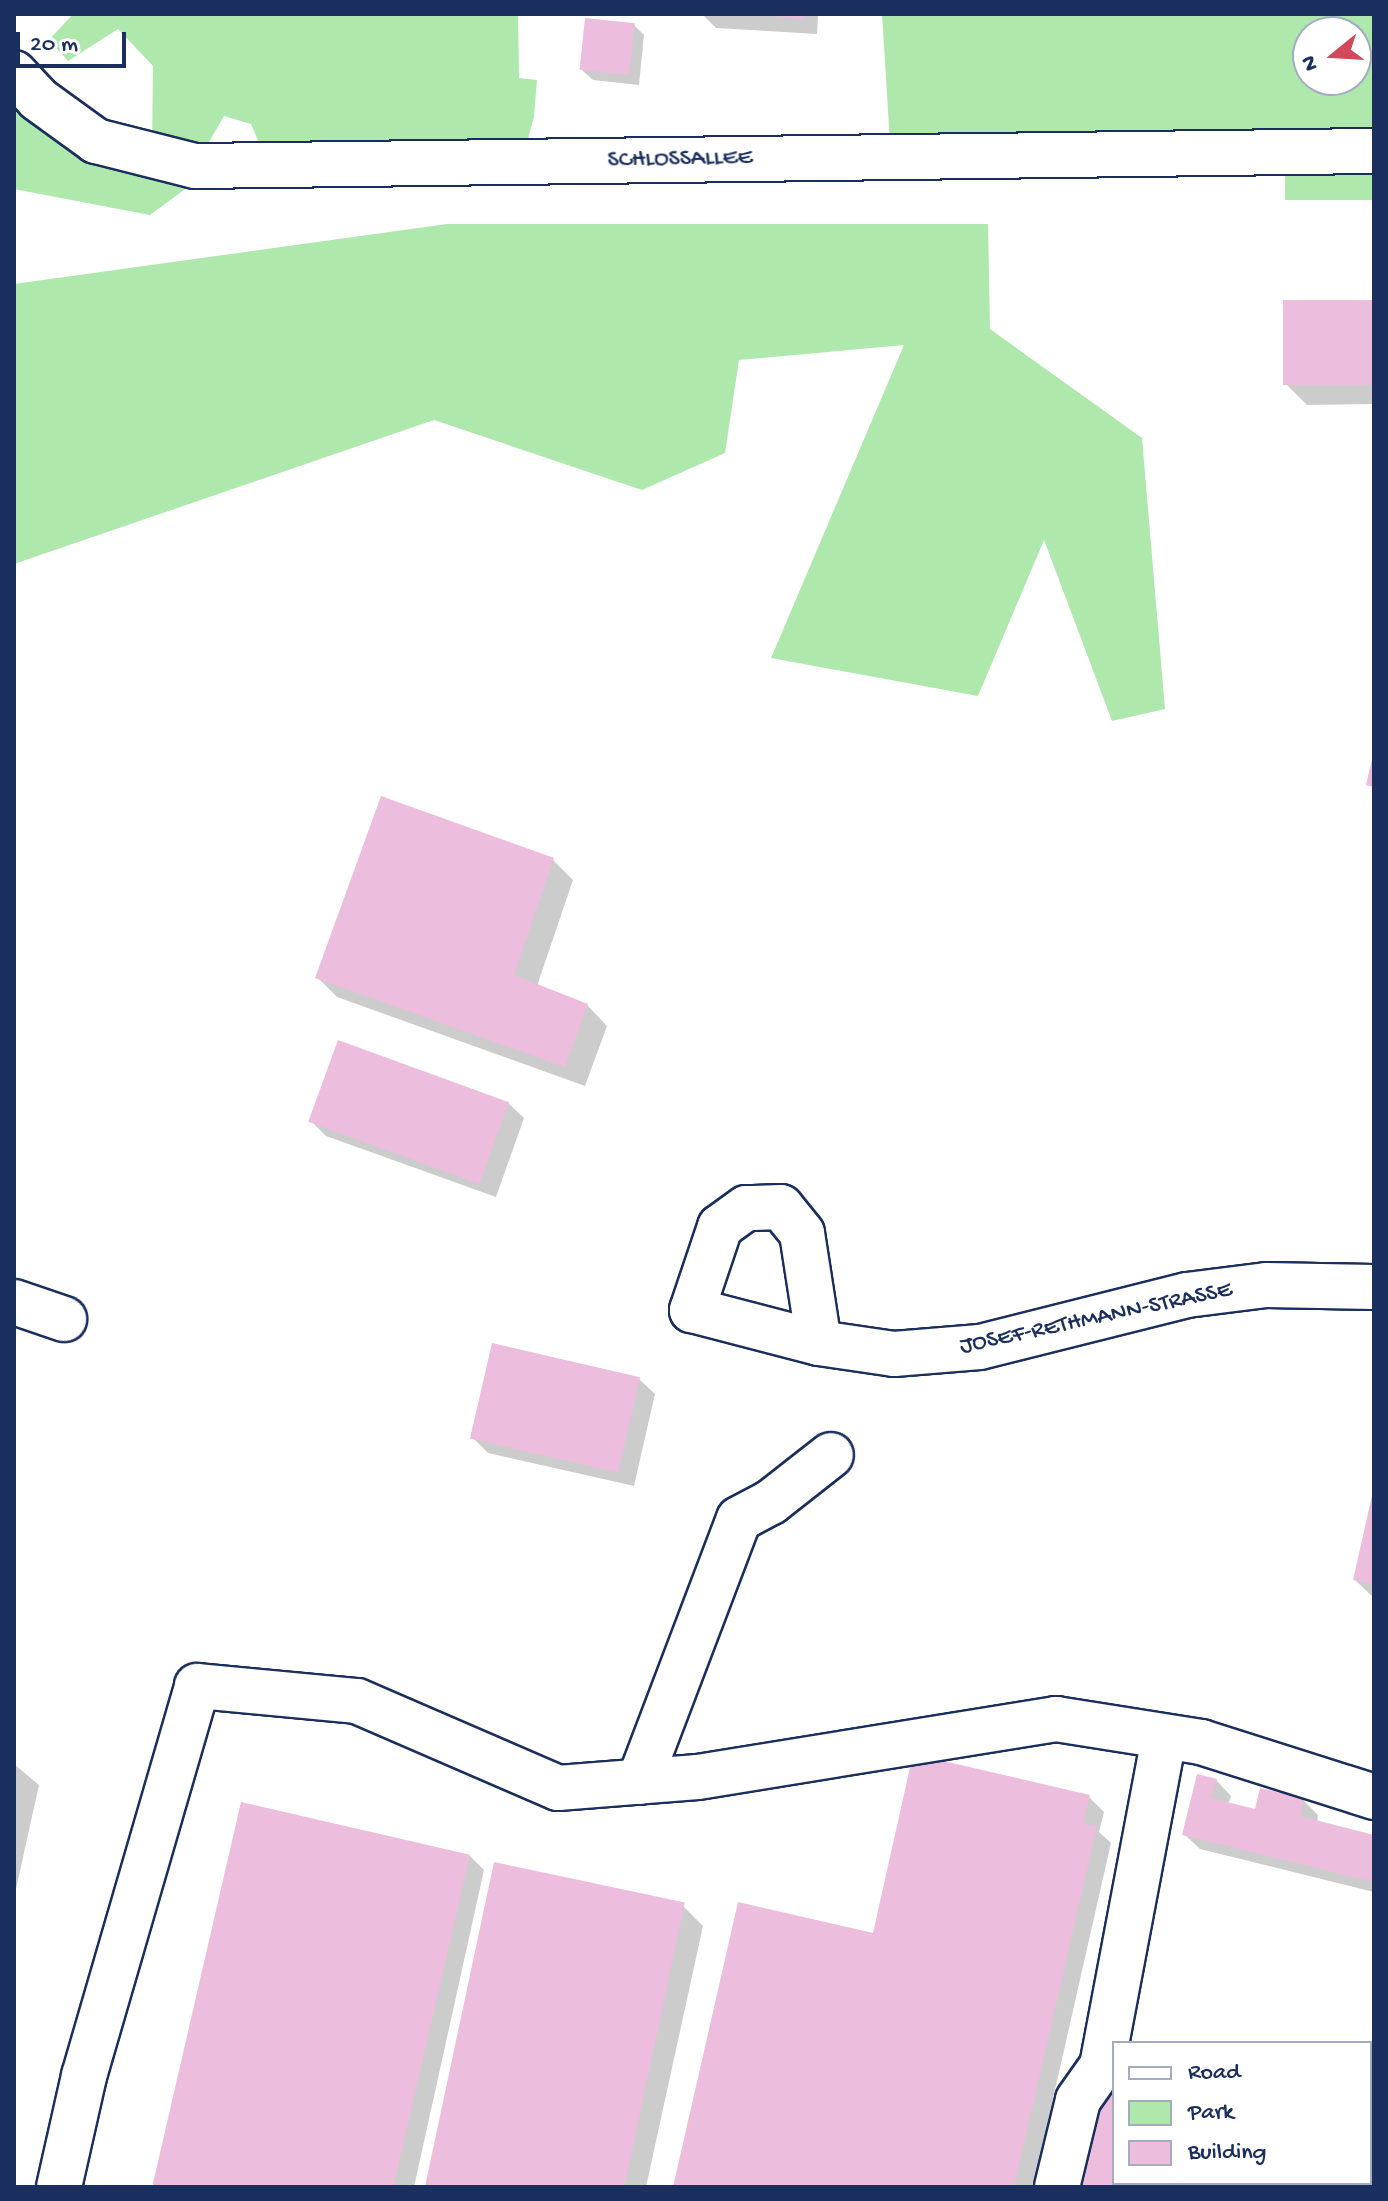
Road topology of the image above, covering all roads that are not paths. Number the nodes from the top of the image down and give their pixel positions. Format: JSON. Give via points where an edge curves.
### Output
{"nodes":[{"id":1,"x":14,"y":73,"type":"edge"},
{"id":2,"x":1374,"y":151,"type":"edge"},
{"id":3,"x":1374,"y":1287,"type":"edge"},
{"id":4,"x":14,"y":1302,"type":"edge"},
{"id":5,"x":64,"y":1319,"type":"dead end"},
{"id":6,"x":819,"y":1343,"type":"dead end"},
{"id":7,"x":831,"y":1455,"type":"dead end"},
{"id":8,"x":1164,"y":1737,"type":"junction"},
{"id":9,"x":639,"y":1782,"type":"junction"},
{"id":10,"x":1374,"y":1797,"type":"edge"},
{"id":11,"x":1112,"y":2041,"type":"edge"},
{"id":12,"x":1112,"y":2043,"type":"edge"},
{"id":13,"x":1108,"y":2067,"type":"edge"},
{"id":14,"x":59,"y":2187,"type":"edge"},
{"id":15,"x":1057,"y":2187,"type":"edge"}],
"edges":[{"from":1,"to":2,"type":"street","name":"SCHLOSSALLEE","via":[[38,99],[96,141],[195,166]]},
{"from":3,"to":6,"type":"street","name":"JOSEF-RETHMANN-STRASSE","via":[[1266,1285],[1187,1295],[980,1347],[894,1354]]},
{"from":4,"to":5,"type":"street"},
{"from":7,"to":9,"type":"street","via":[[771,1502],[739,1519]]},
{"from":8,"to":9,"type":"street","via":[[1056,1719]]},
{"from":8,"to":10,"type":"street","via":[[1201,1742]]},
{"from":8,"to":11,"type":"street"},
{"from":9,"to":14,"type":"street","via":[[558,1788],[357,1701],[197,1686],[84,2076]]},
{"from":12,"to":13,"type":"street"},
{"from":13,"to":15,"type":"street","via":[[1078,2100]]}]}
